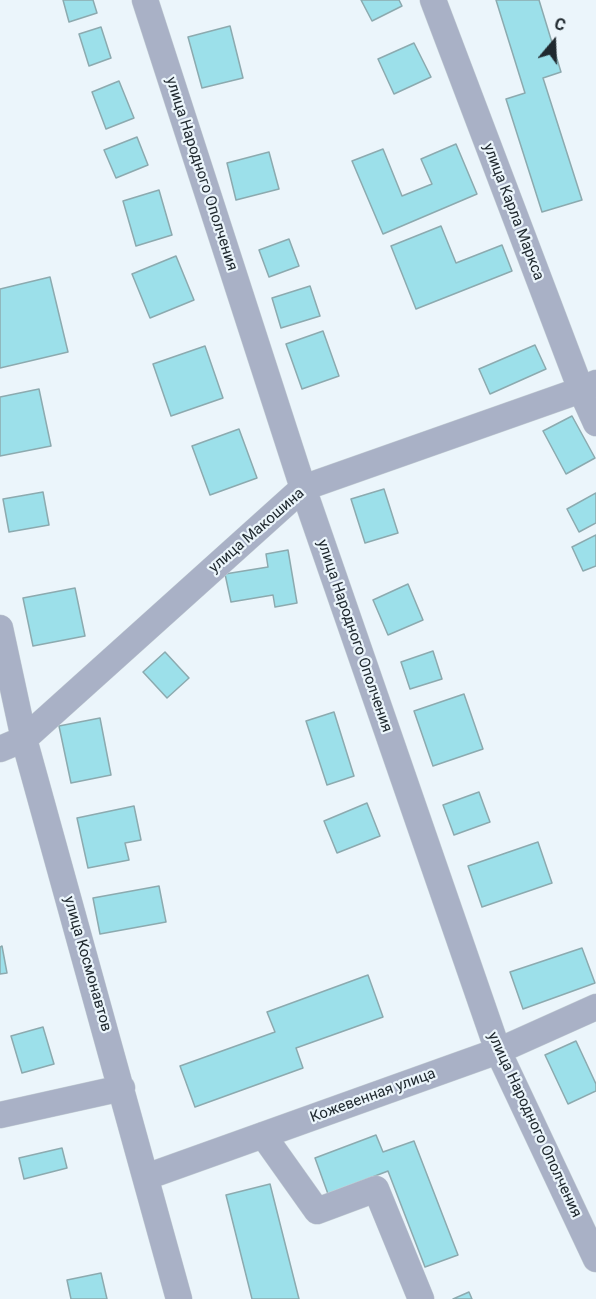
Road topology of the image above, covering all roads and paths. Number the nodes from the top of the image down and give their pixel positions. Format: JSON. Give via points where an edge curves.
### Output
{"nodes":[{"id":1,"x":145,"y":0,"type":"edge"},
{"id":2,"x":433,"y":0,"type":"edge"},
{"id":3,"x":588,"y":386,"type":"edge"},
{"id":4,"x":596,"y":423,"type":"edge"},
{"id":5,"x":303,"y":488,"type":"junction"},
{"id":6,"x":0,"y":628,"type":"edge"},
{"id":7,"x":24,"y":739,"type":"junction"},
{"id":8,"x":0,"y":749,"type":"edge"},
{"id":9,"x":596,"y":1007,"type":"edge"},
{"id":10,"x":498,"y":1051,"type":"junction"},
{"id":11,"x":122,"y":1088,"type":"junction"},
{"id":12,"x":0,"y":1115,"type":"edge"},
{"id":13,"x":262,"y":1136,"type":"junction"},
{"id":14,"x":146,"y":1177,"type":"junction"},
{"id":15,"x":596,"y":1259,"type":"edge"},
{"id":16,"x":179,"y":1299,"type":"edge"},
{"id":17,"x":421,"y":1299,"type":"edge"}],
"edges":[{"from":1,"to":5,"type":"street","name":"улица Народного Ополчения"},
{"from":2,"to":3,"type":"street","name":"улица Карла Маркса"},
{"from":3,"to":4,"type":"street","name":"улица Карла Маркса"},
{"from":3,"to":5,"type":"street","name":"улица Макошина"},
{"from":5,"to":7,"type":"street","name":"улица Макошина"},
{"from":5,"to":10,"type":"street","name":"улица Народного Ополчения"},
{"from":6,"to":7,"type":"street","name":"улица Космонавтов"},
{"from":7,"to":8,"type":"street","name":"улица Макошина"},
{"from":7,"to":11,"type":"street","name":"улица Космонавтов"},
{"from":9,"to":10,"type":"street","name":"Кожевенная улица"},
{"from":10,"to":13,"type":"street","name":"Кожевенная улица"},
{"from":10,"to":15,"type":"street","name":"улица Народного Ополчения"},
{"from":11,"to":12,"type":"street"},
{"from":11,"to":14,"type":"street","name":"улица Космонавтов"},
{"from":13,"to":14,"type":"street","name":"Кожевенная улица"},
{"from":13,"to":17,"type":"street","via":[[317,1211],[376,1189]]},
{"from":14,"to":16,"type":"street","name":"улица Космонавтов"}]}
